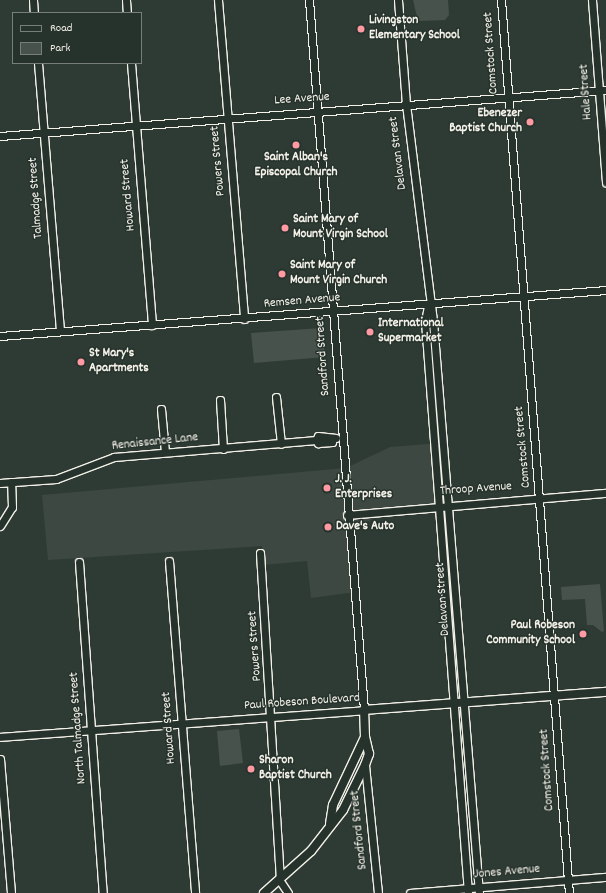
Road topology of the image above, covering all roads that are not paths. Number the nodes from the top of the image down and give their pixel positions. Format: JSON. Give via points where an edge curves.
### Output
{"nodes":[{"id":1,"x":33,"y":0,"type":"edge"},
{"id":2,"x":126,"y":0,"type":"edge"},
{"id":3,"x":218,"y":0,"type":"edge"},
{"id":4,"x":309,"y":0,"type":"edge"},
{"id":5,"x":398,"y":0,"type":"edge"},
{"id":6,"x":500,"y":0,"type":"edge"},
{"id":7,"x":592,"y":0,"type":"edge"},
{"id":8,"x":34,"y":12,"type":"edge"},
{"id":9,"x":127,"y":12,"type":"edge"},
{"id":10,"x":38,"y":64,"type":"edge"},
{"id":11,"x":131,"y":64,"type":"edge"},
{"id":12,"x":603,"y":90,"type":"edge"},
{"id":13,"x":508,"y":96,"type":"junction"},
{"id":14,"x":406,"y":104,"type":"junction"},
{"id":15,"x":318,"y":111,"type":"junction"},
{"id":16,"x":228,"y":117,"type":"junction"},
{"id":17,"x":135,"y":126,"type":"junction"},
{"id":18,"x":44,"y":132,"type":"junction"},
{"id":19,"x":0,"y":136,"type":"edge"},
{"id":20,"x":606,"y":182,"type":"edge"},
{"id":21,"x":606,"y":290,"type":"edge"},
{"id":22,"x":523,"y":296,"type":"junction"},
{"id":23,"x":428,"y":304,"type":"junction"},
{"id":24,"x":334,"y":311,"type":"junction"},
{"id":25,"x":244,"y":319,"type":"junction"},
{"id":26,"x":152,"y":325,"type":"junction"},
{"id":27,"x":60,"y":331,"type":"junction"},
{"id":28,"x":0,"y":336,"type":"edge"},
{"id":29,"x":276,"y":397,"type":"dead end"},
{"id":30,"x":220,"y":400,"type":"dead end"},
{"id":31,"x":161,"y":409,"type":"dead end"},
{"id":32,"x":341,"y":438,"type":"junction"},
{"id":33,"x":281,"y":444,"type":"junction"},
{"id":34,"x":223,"y":448,"type":"junction"},
{"id":35,"x":165,"y":452,"type":"junction"},
{"id":36,"x":11,"y":482,"type":"junction"},
{"id":37,"x":0,"y":483,"type":"edge"},
{"id":38,"x":606,"y":493,"type":"edge"},
{"id":39,"x":540,"y":498,"type":"junction"},
{"id":40,"x":449,"y":504,"type":"junction"},
{"id":41,"x":438,"y":505,"type":"junction"},
{"id":42,"x":347,"y":515,"type":"junction"},
{"id":43,"x":0,"y":526,"type":"edge"},
{"id":44,"x":260,"y":553,"type":"dead end"},
{"id":45,"x":168,"y":561,"type":"dead end"},
{"id":46,"x":79,"y":562,"type":"dead end"},
{"id":47,"x":445,"y":600,"type":"junction"},
{"id":48,"x":456,"y":600,"type":"junction"},
{"id":49,"x":606,"y":692,"type":"edge"},
{"id":50,"x":554,"y":696,"type":"junction"},
{"id":51,"x":463,"y":702,"type":"junction"},
{"id":52,"x":453,"y":703,"type":"junction"},
{"id":53,"x":364,"y":710,"type":"junction"},
{"id":54,"x":273,"y":716,"type":"junction"},
{"id":55,"x":182,"y":723,"type":"junction"},
{"id":56,"x":90,"y":730,"type":"junction"},
{"id":57,"x":0,"y":737,"type":"edge"},
{"id":58,"x":365,"y":737,"type":"junction"},
{"id":59,"x":0,"y":760,"type":"edge"},
{"id":60,"x":365,"y":766,"type":"junction"},
{"id":61,"x":330,"y":824,"type":"junction"},
{"id":62,"x":606,"y":877,"type":"edge"},
{"id":63,"x":567,"y":880,"type":"junction"},
{"id":64,"x":280,"y":881,"type":"junction"},
{"id":65,"x":479,"y":890,"type":"edge"},
{"id":66,"x":468,"y":891,"type":"edge"},
{"id":67,"x":11,"y":893,"type":"edge"},
{"id":68,"x":103,"y":893,"type":"edge"},
{"id":69,"x":194,"y":893,"type":"edge"},
{"id":70,"x":264,"y":893,"type":"edge"},
{"id":71,"x":288,"y":893,"type":"edge"},
{"id":72,"x":378,"y":893,"type":"edge"},
{"id":73,"x":410,"y":893,"type":"edge"},
{"id":74,"x":568,"y":893,"type":"edge"}],
"edges":[{"from":1,"to":8,"type":"street"},
{"from":2,"to":9,"type":"street"},
{"from":3,"to":16,"type":"street","name":"Powers Street"},
{"from":4,"to":15,"type":"street","name":"Sandford Street"},
{"from":5,"to":14,"type":"street","name":"Delavan Street"},
{"from":6,"to":13,"type":"street","name":"Comstock Street"},
{"from":7,"to":12,"type":"street","name":"Hale Street"},
{"from":10,"to":18,"type":"street","name":"Talmadge Street"},
{"from":11,"to":17,"type":"street","name":"Howard Street"},
{"from":12,"to":13,"type":"street","name":"Lee Avenue"},
{"from":12,"to":20,"type":"street","name":"Hale Street"},
{"from":13,"to":14,"type":"street","name":"Lee Avenue"},
{"from":13,"to":22,"type":"street","name":"Comstock Street"},
{"from":14,"to":15,"type":"street","name":"Lee Avenue"},
{"from":14,"to":23,"type":"street","name":"Delavan Street"},
{"from":15,"to":16,"type":"street","name":"Lee Avenue"},
{"from":15,"to":24,"type":"street","name":"Sandford Street"},
{"from":16,"to":17,"type":"street","name":"Lee Avenue"},
{"from":16,"to":25,"type":"street","name":"Powers Street"},
{"from":17,"to":18,"type":"street","name":"Lee Avenue"},
{"from":17,"to":26,"type":"street","name":"Howard Street"},
{"from":18,"to":19,"type":"street","name":"Lee Avenue"},
{"from":18,"to":27,"type":"street","name":"Talmadge Street"},
{"from":21,"to":22,"type":"street","name":"Remsen Avenue"},
{"from":22,"to":23,"type":"street","name":"Remsen Avenue"},
{"from":22,"to":39,"type":"street","name":"Comstock Street"},
{"from":23,"to":24,"type":"street","name":"Remsen Avenue"},
{"from":23,"to":40,"type":"street","name":"Delavan Street","via":[[433,321]]},
{"from":23,"to":41,"type":"street","name":"Delavan Street","via":[[425,322]]},
{"from":24,"to":25,"type":"street","name":"Remsen Avenue"},
{"from":24,"to":32,"type":"street","name":"Sandford Street"},
{"from":25,"to":26,"type":"street","name":"Remsen Avenue"},
{"from":26,"to":27,"type":"street","name":"Remsen Avenue"},
{"from":27,"to":28,"type":"street","name":"Remsen Avenue"},
{"from":29,"to":33,"type":"street"},
{"from":30,"to":34,"type":"street"},
{"from":31,"to":35,"type":"street"},
{"from":32,"to":33,"type":"street","name":"Renaissance Lane","via":[[318,436],[316,440]]},
{"from":32,"to":42,"type":"street","name":"Sandford Street"},
{"from":33,"to":34,"type":"street","name":"Renaissance Lane"},
{"from":34,"to":35,"type":"street","name":"Renaissance Lane"},
{"from":35,"to":36,"type":"street","name":"Renaissance Lane","via":[[114,457],[56,479]]},
{"from":36,"to":37,"type":"street","name":"Renaissance Lane"},
{"from":36,"to":43,"type":"street","via":[[12,507]]},
{"from":38,"to":39,"type":"street","name":"Throop Avenue"},
{"from":39,"to":40,"type":"street","name":"Throop Avenue"},
{"from":39,"to":50,"type":"street","name":"Comstock Street"},
{"from":40,"to":41,"type":"street","name":"Throop Avenue"},
{"from":40,"to":48,"type":"street","name":"Delavan Street"},
{"from":41,"to":42,"type":"street","name":"Throop Avenue"},
{"from":41,"to":47,"type":"street","name":"Delavan Street"},
{"from":42,"to":53,"type":"street","name":"Sandford Street"},
{"from":44,"to":54,"type":"street","name":"Powers Street"},
{"from":45,"to":55,"type":"street","name":"Howard Street"},
{"from":46,"to":56,"type":"street","name":"North Talmadge Street"},
{"from":47,"to":48,"type":"street"},
{"from":47,"to":52,"type":"street","name":"Delavan Street"},
{"from":48,"to":51,"type":"street","name":"Delavan Street"},
{"from":49,"to":50,"type":"street","name":"Paul Robeson Boulevard"},
{"from":50,"to":51,"type":"street","name":"Paul Robeson Boulevard"},
{"from":50,"to":63,"type":"street","name":"Comstock Street"},
{"from":51,"to":52,"type":"street","name":"Paul Robeson Boulevard"},
{"from":51,"to":65,"type":"street","name":"Delavan Street"},
{"from":52,"to":53,"type":"street","name":"Paul Robeson Boulevard"},
{"from":52,"to":66,"type":"street","name":"Delavan Street"},
{"from":53,"to":54,"type":"street","name":"Paul Robeson Boulevard"},
{"from":53,"to":58,"type":"street"},
{"from":54,"to":55,"type":"street","name":"Paul Robeson Boulevard"},
{"from":54,"to":64,"type":"street","name":"Powers Street"},
{"from":55,"to":56,"type":"street","name":"Paul Robeson Boulevard"},
{"from":55,"to":69,"type":"street","name":"Howard Street"},
{"from":56,"to":57,"type":"street","name":"Paul Robeson Boulevard"},
{"from":56,"to":68,"type":"street","name":"North Talmadge Street"},
{"from":58,"to":60,"type":"street","via":[[369,754]]},
{"from":58,"to":61,"type":"street","via":[[333,805]]},
{"from":59,"to":67,"type":"street"},
{"from":60,"to":61,"type":"street","via":[[343,810]]},
{"from":60,"to":72,"type":"street","name":"Sandford Street"},
{"from":61,"to":64,"type":"street","via":[[311,851]]},
{"from":62,"to":63,"type":"street","name":"Jones Avenue"},
{"from":63,"to":65,"type":"street","name":"Jones Avenue"},
{"from":63,"to":74,"type":"street","name":"Comstock Street"},
{"from":64,"to":70,"type":"street"},
{"from":64,"to":71,"type":"street"},
{"from":65,"to":66,"type":"street","name":"Jones Avenue"},
{"from":66,"to":73,"type":"street","name":"Jones Avenue"}]}
